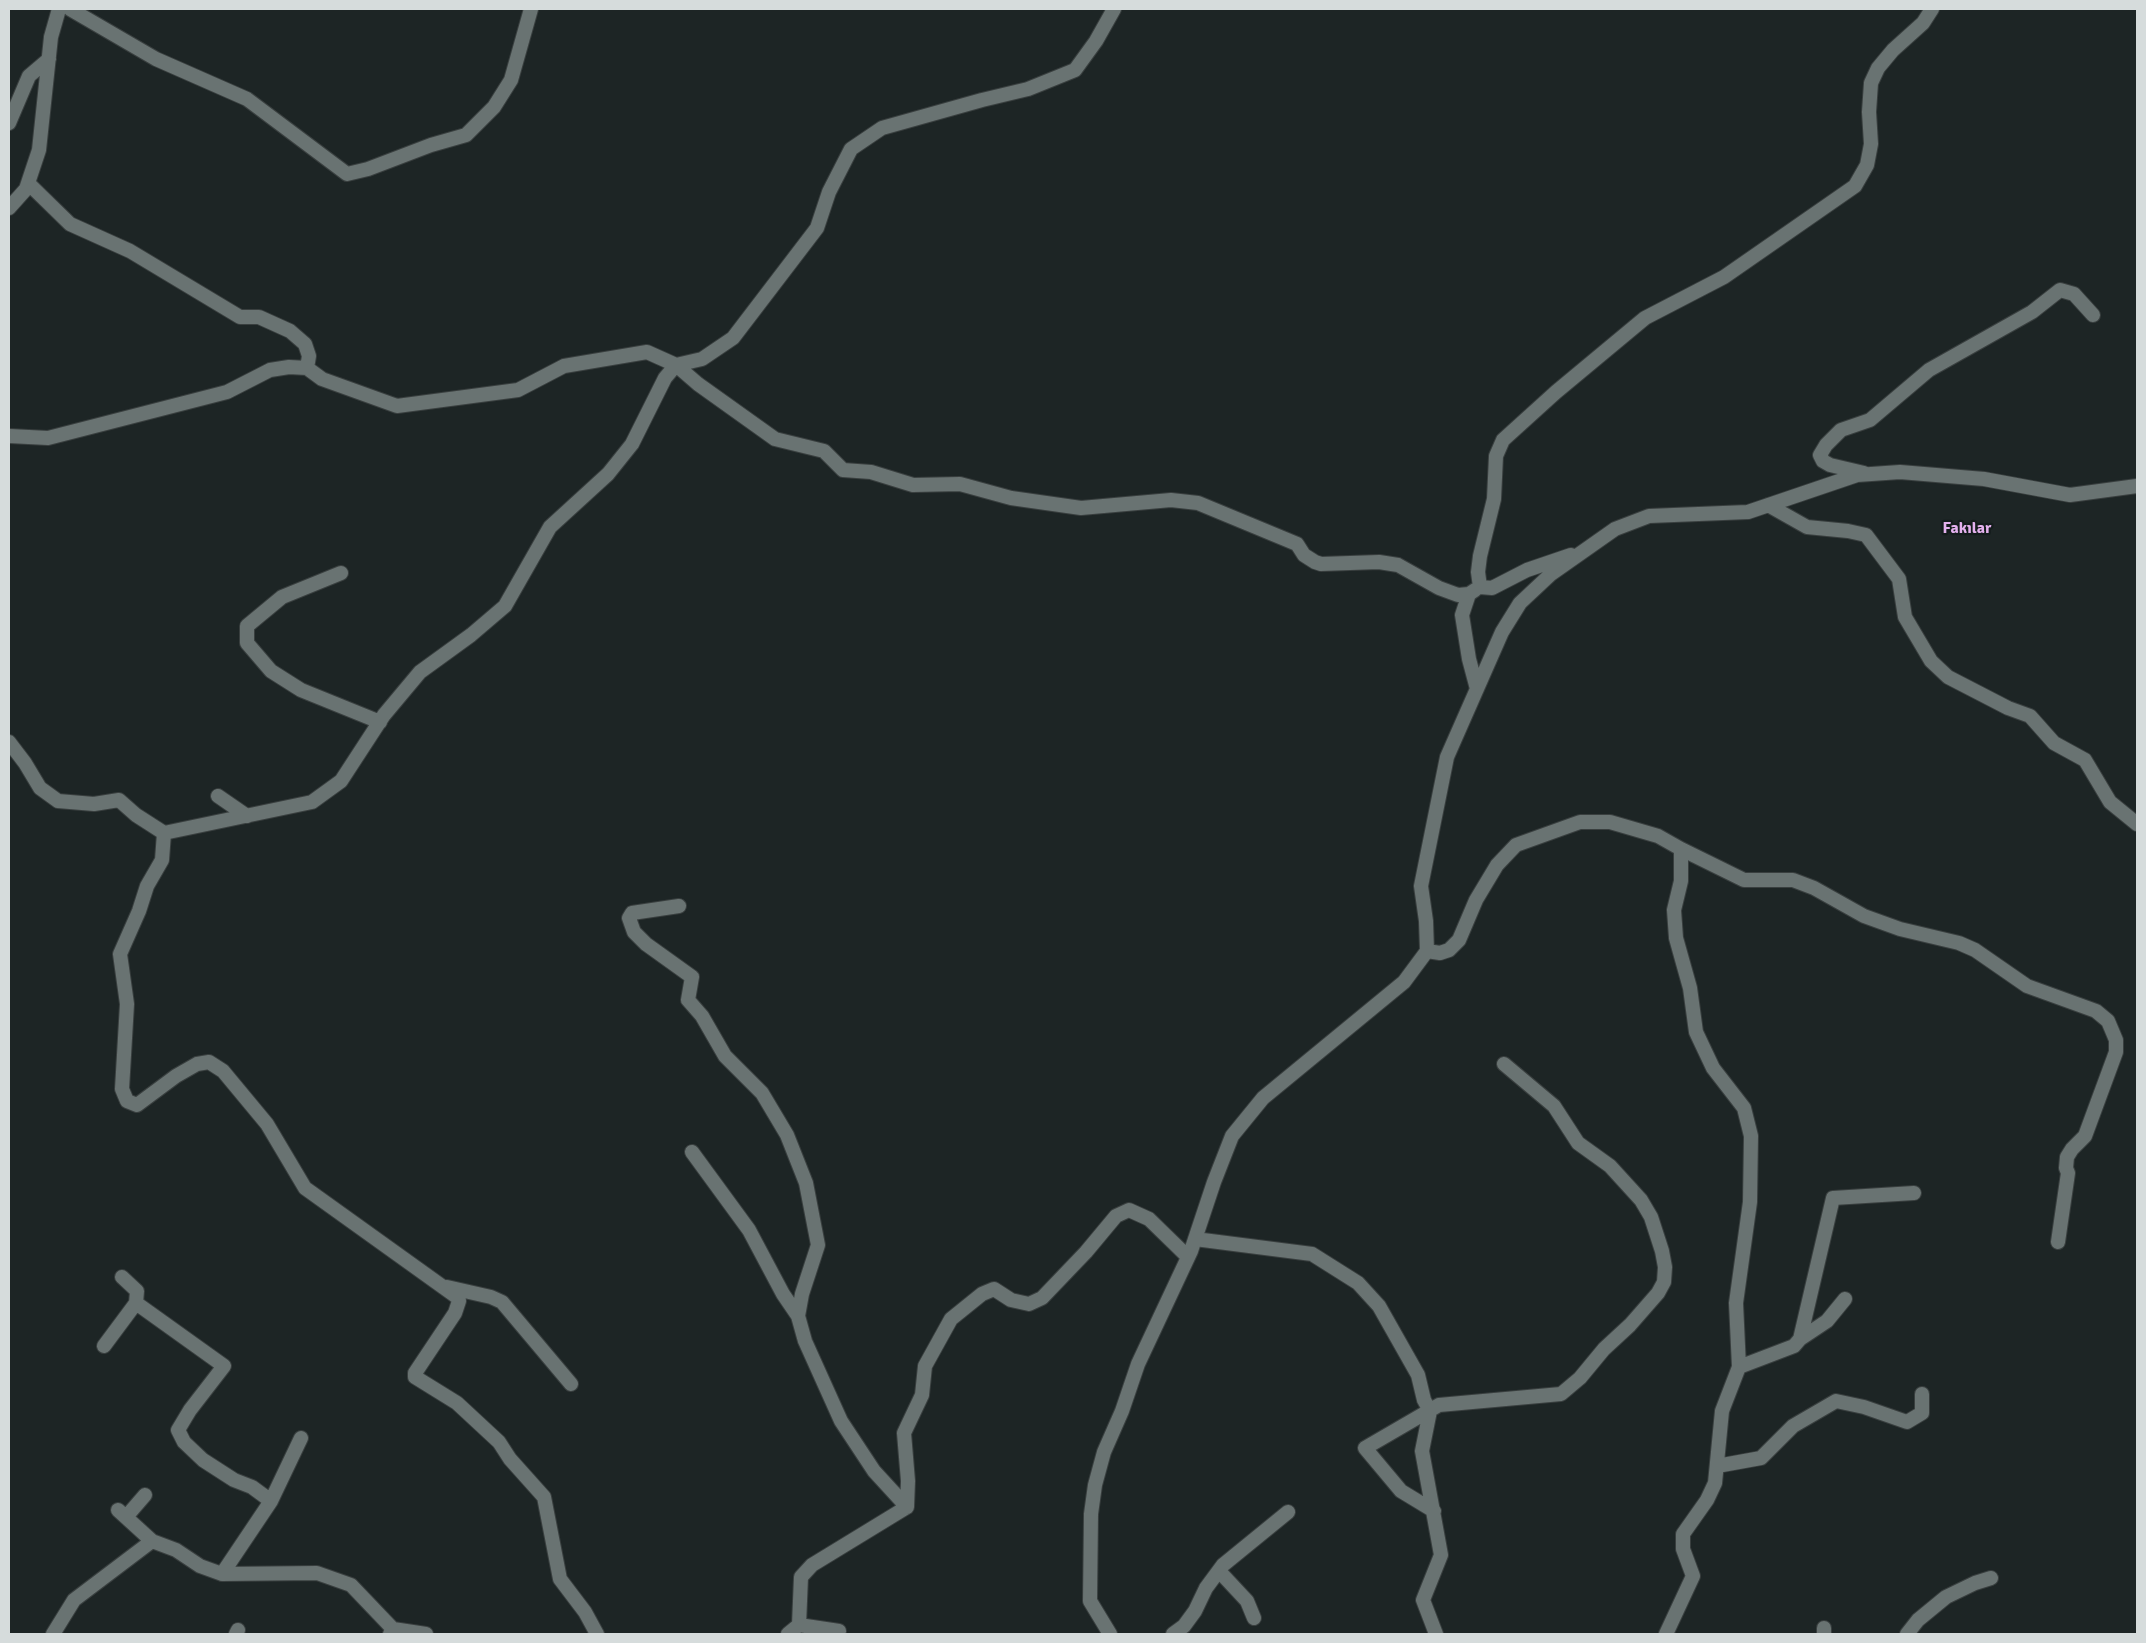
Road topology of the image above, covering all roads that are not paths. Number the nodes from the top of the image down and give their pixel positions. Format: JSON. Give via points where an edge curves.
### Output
{"nodes":[{"id":1,"x":59,"y":9,"type":"edge"},
{"id":2,"x":70,"y":9,"type":"edge"},
{"id":3,"x":531,"y":9,"type":"edge"},
{"id":4,"x":1114,"y":9,"type":"edge"},
{"id":5,"x":1932,"y":9,"type":"edge"},
{"id":6,"x":49,"y":59,"type":"junction"},
{"id":7,"x":9,"y":123,"type":"edge"},
{"id":8,"x":28,"y":182,"type":"junction"},
{"id":9,"x":9,"y":208,"type":"edge"},
{"id":10,"x":2093,"y":315,"type":"dead end"},
{"id":11,"x":676,"y":365,"type":"junction"},
{"id":12,"x":307,"y":368,"type":"junction"},
{"id":13,"x":9,"y":436,"type":"edge"},
{"id":14,"x":1871,"y":474,"type":"junction"},
{"id":15,"x":2137,"y":486,"type":"edge"},
{"id":16,"x":1768,"y":505,"type":"junction"},
{"id":17,"x":1586,"y":549,"type":"junction"},
{"id":18,"x":341,"y":572,"type":"dead end"},
{"id":19,"x":1474,"y":590,"type":"junction"},
{"id":20,"x":1477,"y":689,"type":"junction"},
{"id":21,"x":380,"y":722,"type":"junction"},
{"id":22,"x":9,"y":742,"type":"edge"},
{"id":23,"x":218,"y":796,"type":"dead end"},
{"id":24,"x":247,"y":816,"type":"junction"},
{"id":25,"x":2137,"y":824,"type":"edge"},
{"id":26,"x":164,"y":833,"type":"junction"},
{"id":27,"x":1681,"y":849,"type":"junction"},
{"id":28,"x":679,"y":906,"type":"dead end"},
{"id":29,"x":1427,"y":951,"type":"junction"},
{"id":30,"x":1504,"y":1064,"type":"dead end"},
{"id":31,"x":692,"y":1152,"type":"dead end"},
{"id":32,"x":1914,"y":1193,"type":"dead end"},
{"id":33,"x":1195,"y":1239,"type":"junction"},
{"id":34,"x":2058,"y":1242,"type":"dead end"},
{"id":35,"x":1188,"y":1257,"type":"junction"},
{"id":36,"x":122,"y":1277,"type":"dead end"},
{"id":37,"x":441,"y":1285,"type":"junction"},
{"id":38,"x":1845,"y":1299,"type":"dead end"},
{"id":39,"x":136,"y":1303,"type":"junction"},
{"id":40,"x":798,"y":1316,"type":"junction"},
{"id":41,"x":1800,"y":1338,"type":"junction"},
{"id":42,"x":104,"y":1346,"type":"dead end"},
{"id":43,"x":1739,"y":1367,"type":"junction"},
{"id":44,"x":570,"y":1384,"type":"dead end"},
{"id":45,"x":1922,"y":1394,"type":"dead end"},
{"id":46,"x":1430,"y":1411,"type":"junction"},
{"id":47,"x":301,"y":1438,"type":"dead end"},
{"id":48,"x":1716,"y":1466,"type":"junction"},
{"id":49,"x":145,"y":1495,"type":"dead end"},
{"id":50,"x":271,"y":1501,"type":"junction"},
{"id":51,"x":907,"y":1508,"type":"junction"},
{"id":52,"x":1434,"y":1510,"type":"junction"},
{"id":53,"x":1288,"y":1512,"type":"dead end"},
{"id":54,"x":152,"y":1541,"type":"junction"},
{"id":55,"x":1219,"y":1571,"type":"junction"},
{"id":56,"x":222,"y":1574,"type":"junction"},
{"id":57,"x":1991,"y":1578,"type":"dead end"},
{"id":58,"x":1254,"y":1618,"type":"dead end"},
{"id":59,"x":799,"y":1625,"type":"junction"},
{"id":60,"x":839,"y":1631,"type":"dead end"},
{"id":61,"x":392,"y":1632,"type":"edge"},
{"id":62,"x":53,"y":1634,"type":"edge"},
{"id":63,"x":426,"y":1634,"type":"edge"},
{"id":64,"x":598,"y":1634,"type":"edge"},
{"id":65,"x":788,"y":1634,"type":"edge"},
{"id":66,"x":1110,"y":1634,"type":"edge"},
{"id":67,"x":1173,"y":1634,"type":"edge"},
{"id":68,"x":1436,"y":1634,"type":"edge"},
{"id":69,"x":1666,"y":1634,"type":"edge"},
{"id":70,"x":1907,"y":1634,"type":"edge"}],
"edges":[{"from":1,"to":6,"type":"street"},
{"from":2,"to":3,"type":"street","via":[[156,59],[247,99],[347,174],[466,135],[494,107],[511,80]]},
{"from":4,"to":11,"type":"street","via":[[1075,70],[1028,89],[882,128],[851,149],[829,192],[817,228],[733,338],[702,359]]},
{"from":5,"to":19,"type":"street","via":[[1923,23],[1878,68],[1871,83],[1872,144],[1867,165],[1855,186],[1724,277],[1644,318],[1503,440],[1496,456],[1494,499]]},
{"from":6,"to":7,"type":"street","via":[[29,76]]},
{"from":6,"to":8,"type":"street","via":[[39,150]]},
{"from":8,"to":9,"type":"street","via":[[26,189]]},
{"from":8,"to":12,"type":"street","via":[[70,224],[130,251],[240,317],[259,317],[290,332],[305,344],[309,356]]},
{"from":10,"to":14,"type":"street","via":[[2074,294],[2060,290],[2032,312],[1929,370],[1870,420],[1841,430],[1820,455],[1830,466]]},
{"from":11,"to":12,"type":"street","via":[[647,352],[564,366],[518,390],[397,406],[322,379]]},
{"from":11,"to":19,"type":"street","via":[[775,439],[824,451],[843,470],[871,472],[913,485],[960,484],[1011,498],[1081,508],[1171,500],[1198,503],[1297,544],[1304,555],[1321,564],[1379,562],[1398,565],[1458,595]]},
{"from":11,"to":21,"type":"street","via":[[665,378],[632,444],[608,474],[550,527],[505,606],[420,672]]},
{"from":12,"to":13,"type":"street","via":[[270,370],[227,392],[48,438]]},
{"from":14,"to":15,"type":"street","via":[[1900,472],[1984,479],[2070,495]]},
{"from":14,"to":16,"type":"street","via":[[1857,475]]},
{"from":16,"to":17,"type":"street","via":[[1748,512],[1649,516],[1616,529]]},
{"from":16,"to":25,"type":"street","via":[[1808,527],[1866,535],[1899,579],[1906,617],[1931,661],[1948,677],[2030,716],[2054,743],[2085,760],[2110,802]]},
{"from":17,"to":19,"type":"street","via":[[1527,570],[1492,588]]},
{"from":17,"to":20,"type":"street","via":[[1551,574],[1520,603],[1502,632]]},
{"from":18,"to":21,"type":"street","via":[[282,597],[247,626],[247,644],[271,671],[301,690]]},
{"from":19,"to":20,"type":"street","via":[[1462,615]]},
{"from":20,"to":29,"type":"street","via":[[1447,757],[1421,886]]},
{"from":21,"to":24,"type":"street","via":[[341,780],[312,802]]},
{"from":22,"to":26,"type":"street","via":[[40,788],[58,801],[94,804],[120,800]]},
{"from":23,"to":24,"type":"street"},
{"from":24,"to":26,"type":"street"},
{"from":26,"to":37,"type":"street","via":[[162,860],[120,954],[127,1004],[122,1089],[127,1101],[137,1105],[176,1076],[209,1062],[223,1071],[245,1095],[306,1188]]},
{"from":27,"to":29,"type":"street","via":[[1658,836],[1610,822],[1580,822],[1516,845],[1497,865],[1476,900],[1459,940],[1449,950],[1440,953]]},
{"from":27,"to":34,"type":"street","via":[[1744,880],[1793,880],[1873,919],[1959,943],[1975,950],[2027,986],[2096,1011],[2108,1021],[2115,1034],[2116,1052],[2100,1091],[2091,1125],[2067,1157],[2068,1173]]},
{"from":27,"to":43,"type":"street","via":[[1681,881],[1674,910],[1676,938],[1690,988],[1696,1032],[1713,1068],[1744,1108],[1751,1136],[1750,1202],[1736,1303]]},
{"from":28,"to":40,"type":"street","via":[[632,913],[628,918],[634,932],[646,944],[692,977],[688,1000],[702,1016],[725,1056],[762,1093],[787,1135],[806,1183],[818,1244]]},
{"from":29,"to":33,"type":"street","via":[[1404,982],[1270,1092],[1238,1128],[1214,1182]]},
{"from":30,"to":46,"type":"street","via":[[1554,1106],[1578,1143],[1610,1166],[1641,1200],[1652,1217],[1662,1251],[1664,1282],[1630,1325],[1561,1394],[1439,1405]]},
{"from":31,"to":40,"type":"street","via":[[749,1230]]},
{"from":32,"to":41,"type":"street","via":[[1833,1198]]},
{"from":33,"to":35,"type":"street"},
{"from":33,"to":46,"type":"street","via":[[1312,1254],[1358,1283],[1379,1306],[1418,1375]]},
{"from":35,"to":51,"type":"street","via":[[1149,1220],[1129,1210],[1116,1216],[1042,1298],[1029,1304],[1011,1300],[994,1290],[982,1294],[951,1319],[925,1366],[922,1395],[904,1433]]},
{"from":35,"to":66,"type":"street","via":[[1138,1364],[1104,1452],[1095,1485],[1091,1514],[1090,1601]]},
{"from":36,"to":39,"type":"street","via":[[137,1291]]},
{"from":37,"to":44,"type":"street","via":[[502,1302]]},
{"from":37,"to":64,"type":"street","via":[[459,1301],[456,1313],[415,1372],[415,1378],[457,1403],[499,1442],[544,1497],[560,1578]]},
{"from":38,"to":41,"type":"street","via":[[1828,1321]]},
{"from":39,"to":42,"type":"street"},
{"from":39,"to":50,"type":"street","via":[[224,1366],[178,1430],[184,1442],[203,1460]]},
{"from":40,"to":51,"type":"street","via":[[805,1341],[841,1421],[874,1471]]},
{"from":41,"to":43,"type":"street","via":[[1794,1346]]},
{"from":43,"to":48,"type":"street","via":[[1722,1411]]},
{"from":45,"to":48,"type":"street","via":[[1922,1413],[1908,1422],[1864,1406],[1836,1401],[1793,1426],[1761,1458]]},
{"from":46,"to":52,"type":"street","via":[[1422,1451]]},
{"from":46,"to":52,"type":"street","via":[[1365,1448],[1401,1492]]},
{"from":47,"to":50,"type":"street"},
{"from":48,"to":69,"type":"street","via":[[1715,1483],[1707,1500],[1683,1534],[1683,1549],[1694,1576]]},
{"from":49,"to":54,"type":"street","via":[[122,1514]]},
{"from":50,"to":56,"type":"street"},
{"from":51,"to":59,"type":"street","via":[[812,1565],[801,1578]]},
{"from":52,"to":68,"type":"street","via":[[1441,1555],[1423,1600]]},
{"from":53,"to":55,"type":"street"},
{"from":54,"to":56,"type":"street"},
{"from":54,"to":62,"type":"street","via":[[74,1600]]},
{"from":55,"to":58,"type":"street","via":[[1247,1601]]},
{"from":55,"to":67,"type":"street","via":[[1195,1611]]},
{"from":56,"to":61,"type":"street","via":[[318,1573],[351,1585]]},
{"from":57,"to":70,"type":"street","via":[[1946,1597],[1918,1620]]},
{"from":59,"to":60,"type":"street"},
{"from":59,"to":65,"type":"street"},
{"from":61,"to":63,"type":"street"}]}
